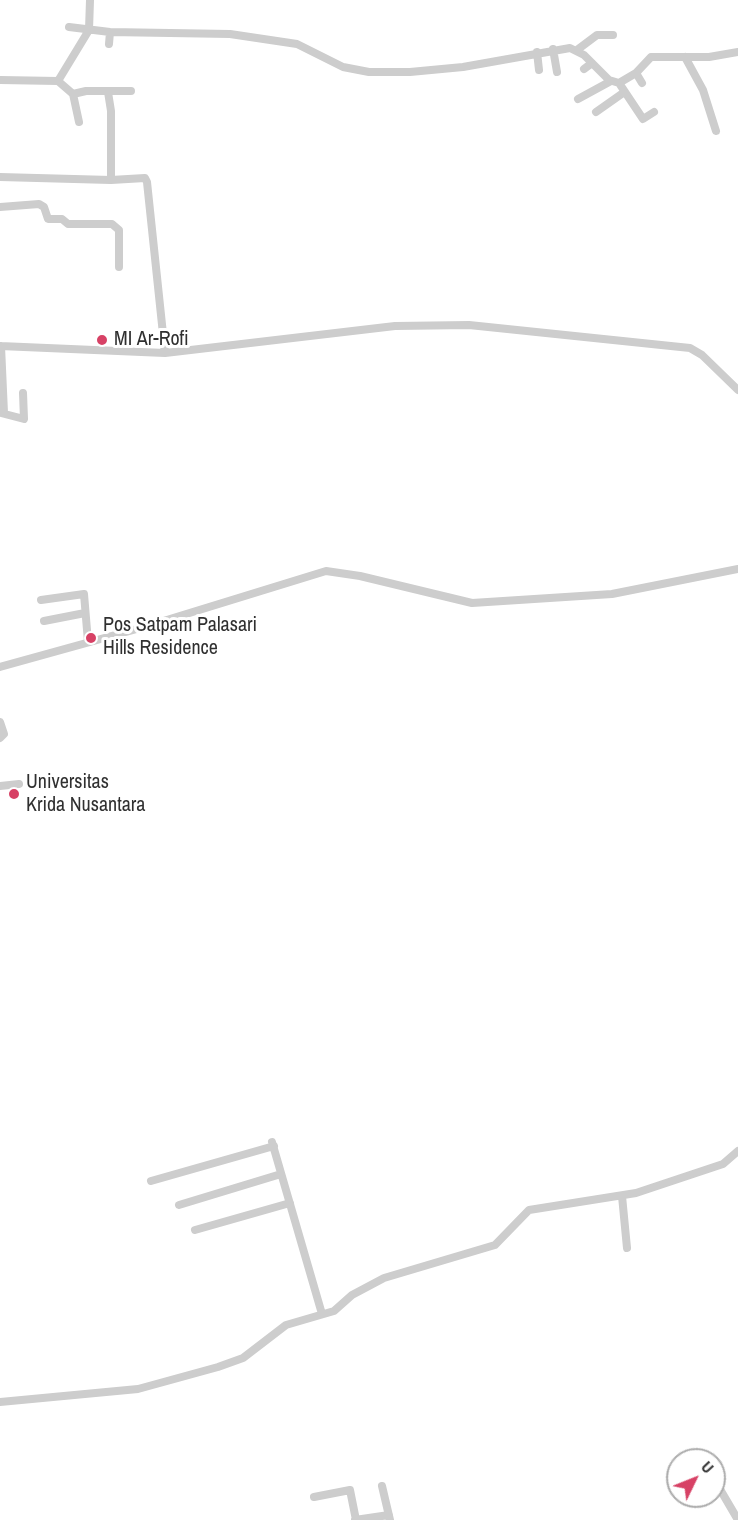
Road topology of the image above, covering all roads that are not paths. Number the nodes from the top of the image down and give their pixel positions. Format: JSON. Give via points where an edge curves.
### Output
{"nodes":[{"id":1,"x":90,"y":0,"type":"edge"},
{"id":2,"x":69,"y":27,"type":"dead end"},
{"id":3,"x":90,"y":30,"type":"junction"},
{"id":4,"x":110,"y":32,"type":"junction"},
{"id":5,"x":613,"y":35,"type":"dead end"},
{"id":6,"x":109,"y":44,"type":"dead end"},
{"id":7,"x":553,"y":49,"type":"junction"},
{"id":8,"x":577,"y":50,"type":"junction"},
{"id":9,"x":537,"y":52,"type":"junction"},
{"id":10,"x":738,"y":52,"type":"edge"},
{"id":11,"x":685,"y":57,"type":"junction"},
{"id":12,"x":592,"y":63,"type":"junction"},
{"id":13,"x":584,"y":69,"type":"dead end"},
{"id":14,"x":539,"y":70,"type":"dead end"},
{"id":15,"x":557,"y":72,"type":"dead end"},
{"id":16,"x":636,"y":73,"type":"junction"},
{"id":17,"x":0,"y":80,"type":"edge"},
{"id":18,"x":58,"y":81,"type":"junction"},
{"id":19,"x":615,"y":82,"type":"junction"},
{"id":20,"x":642,"y":83,"type":"dead end"},
{"id":21,"x":131,"y":91,"type":"dead end"},
{"id":22,"x":108,"y":92,"type":"junction"},
{"id":23,"x":623,"y":93,"type":"junction"},
{"id":24,"x":73,"y":94,"type":"junction"},
{"id":25,"x":578,"y":99,"type":"dead end"},
{"id":26,"x":596,"y":112,"type":"dead end"},
{"id":27,"x":654,"y":112,"type":"dead end"},
{"id":28,"x":78,"y":122,"type":"dead end"},
{"id":29,"x":716,"y":131,"type":"dead end"},
{"id":30,"x":0,"y":177,"type":"edge"},
{"id":31,"x":111,"y":180,"type":"junction"},
{"id":32,"x":0,"y":207,"type":"edge"},
{"id":33,"x":119,"y":267,"type":"dead end"},
{"id":34,"x":0,"y":346,"type":"edge"},
{"id":35,"x":165,"y":353,"type":"junction"},
{"id":36,"x":738,"y":390,"type":"edge"},
{"id":37,"x":22,"y":393,"type":"dead end"},
{"id":38,"x":2,"y":413,"type":"edge"},
{"id":39,"x":738,"y":569,"type":"edge"},
{"id":40,"x":41,"y":600,"type":"dead end"},
{"id":41,"x":85,"y":613,"type":"junction"},
{"id":42,"x":44,"y":621,"type":"dead end"},
{"id":43,"x":88,"y":642,"type":"junction"},
{"id":44,"x":0,"y":667,"type":"edge"},
{"id":45,"x":0,"y":722,"type":"edge"},
{"id":46,"x":0,"y":738,"type":"edge"},
{"id":47,"x":18,"y":784,"type":"dead end"},
{"id":48,"x":0,"y":786,"type":"edge"},
{"id":49,"x":738,"y":1151,"type":"edge"},
{"id":50,"x":281,"y":1174,"type":"junction"},
{"id":51,"x":151,"y":1181,"type":"dead end"},
{"id":52,"x":622,"y":1196,"type":"junction"},
{"id":53,"x":290,"y":1203,"type":"junction"},
{"id":54,"x":179,"y":1205,"type":"dead end"},
{"id":55,"x":195,"y":1230,"type":"dead end"},
{"id":56,"x":627,"y":1248,"type":"dead end"},
{"id":57,"x":321,"y":1314,"type":"junction"},
{"id":58,"x":0,"y":1402,"type":"edge"},
{"id":59,"x":382,"y":1486,"type":"dead end"},
{"id":60,"x":314,"y":1497,"type":"dead end"},
{"id":61,"x":726,"y":1500,"type":"edge"},
{"id":62,"x":390,"y":1517,"type":"edge"},
{"id":63,"x":355,"y":1520,"type":"edge"},
{"id":64,"x":738,"y":1520,"type":"edge"}],
"edges":[{"from":1,"to":3,"type":"street"},
{"from":2,"to":3,"type":"street"},
{"from":3,"to":4,"type":"street"},
{"from":3,"to":18,"type":"street"},
{"from":4,"to":6,"type":"street"},
{"from":4,"to":9,"type":"street","via":[[230,34],[297,44],[343,67],[369,72],[462,67]]},
{"from":5,"to":8,"type":"street","via":[[597,34]]},
{"from":7,"to":8,"type":"street"},
{"from":7,"to":9,"type":"street"},
{"from":7,"to":15,"type":"street"},
{"from":8,"to":12,"type":"street"},
{"from":9,"to":14,"type":"street"},
{"from":10,"to":11,"type":"street"},
{"from":11,"to":16,"type":"street","via":[[651,57]]},
{"from":11,"to":29,"type":"street","via":[[703,90]]},
{"from":12,"to":13,"type":"street"},
{"from":12,"to":19,"type":"street"},
{"from":16,"to":19,"type":"street"},
{"from":16,"to":20,"type":"street"},
{"from":17,"to":18,"type":"street"},
{"from":18,"to":24,"type":"street"},
{"from":19,"to":23,"type":"street"},
{"from":19,"to":25,"type":"street"},
{"from":21,"to":22,"type":"street"},
{"from":22,"to":24,"type":"street"},
{"from":22,"to":31,"type":"street"},
{"from":23,"to":26,"type":"street"},
{"from":23,"to":27,"type":"street","via":[[643,118]]},
{"from":24,"to":28,"type":"street"},
{"from":30,"to":31,"type":"street"},
{"from":31,"to":35,"type":"street","via":[[145,178],[147,182]]},
{"from":32,"to":33,"type":"street","via":[[39,204],[45,207],[48,219],[62,219],[68,224],[112,224],[119,230]]},
{"from":34,"to":35,"type":"street"},
{"from":34,"to":38,"type":"street"},
{"from":35,"to":36,"type":"street","via":[[395,326],[470,325],[690,348]]},
{"from":37,"to":38,"type":"street","via":[[24,419]]},
{"from":39,"to":43,"type":"street","via":[[612,594],[472,603],[326,571]]},
{"from":40,"to":41,"type":"street","via":[[83,593]]},
{"from":41,"to":42,"type":"street"},
{"from":41,"to":43,"type":"street"},
{"from":43,"to":44,"type":"street"},
{"from":45,"to":46,"type":"street","via":[[4,734]]},
{"from":47,"to":48,"type":"street"},
{"from":49,"to":52,"type":"street","via":[[723,1164]]},
{"from":50,"to":51,"type":"street","via":[[273,1144]]},
{"from":50,"to":53,"type":"street"},
{"from":50,"to":54,"type":"street"},
{"from":52,"to":56,"type":"street"},
{"from":52,"to":57,"type":"street","via":[[530,1210],[495,1245],[398,1271],[361,1289],[334,1311]]},
{"from":53,"to":55,"type":"street"},
{"from":53,"to":57,"type":"street"},
{"from":57,"to":58,"type":"street","via":[[286,1325],[243,1358],[156,1385]]},
{"from":59,"to":62,"type":"street"},
{"from":60,"to":63,"type":"street","via":[[350,1490]]},
{"from":61,"to":64,"type":"street"},
{"from":62,"to":63,"type":"street"}]}
